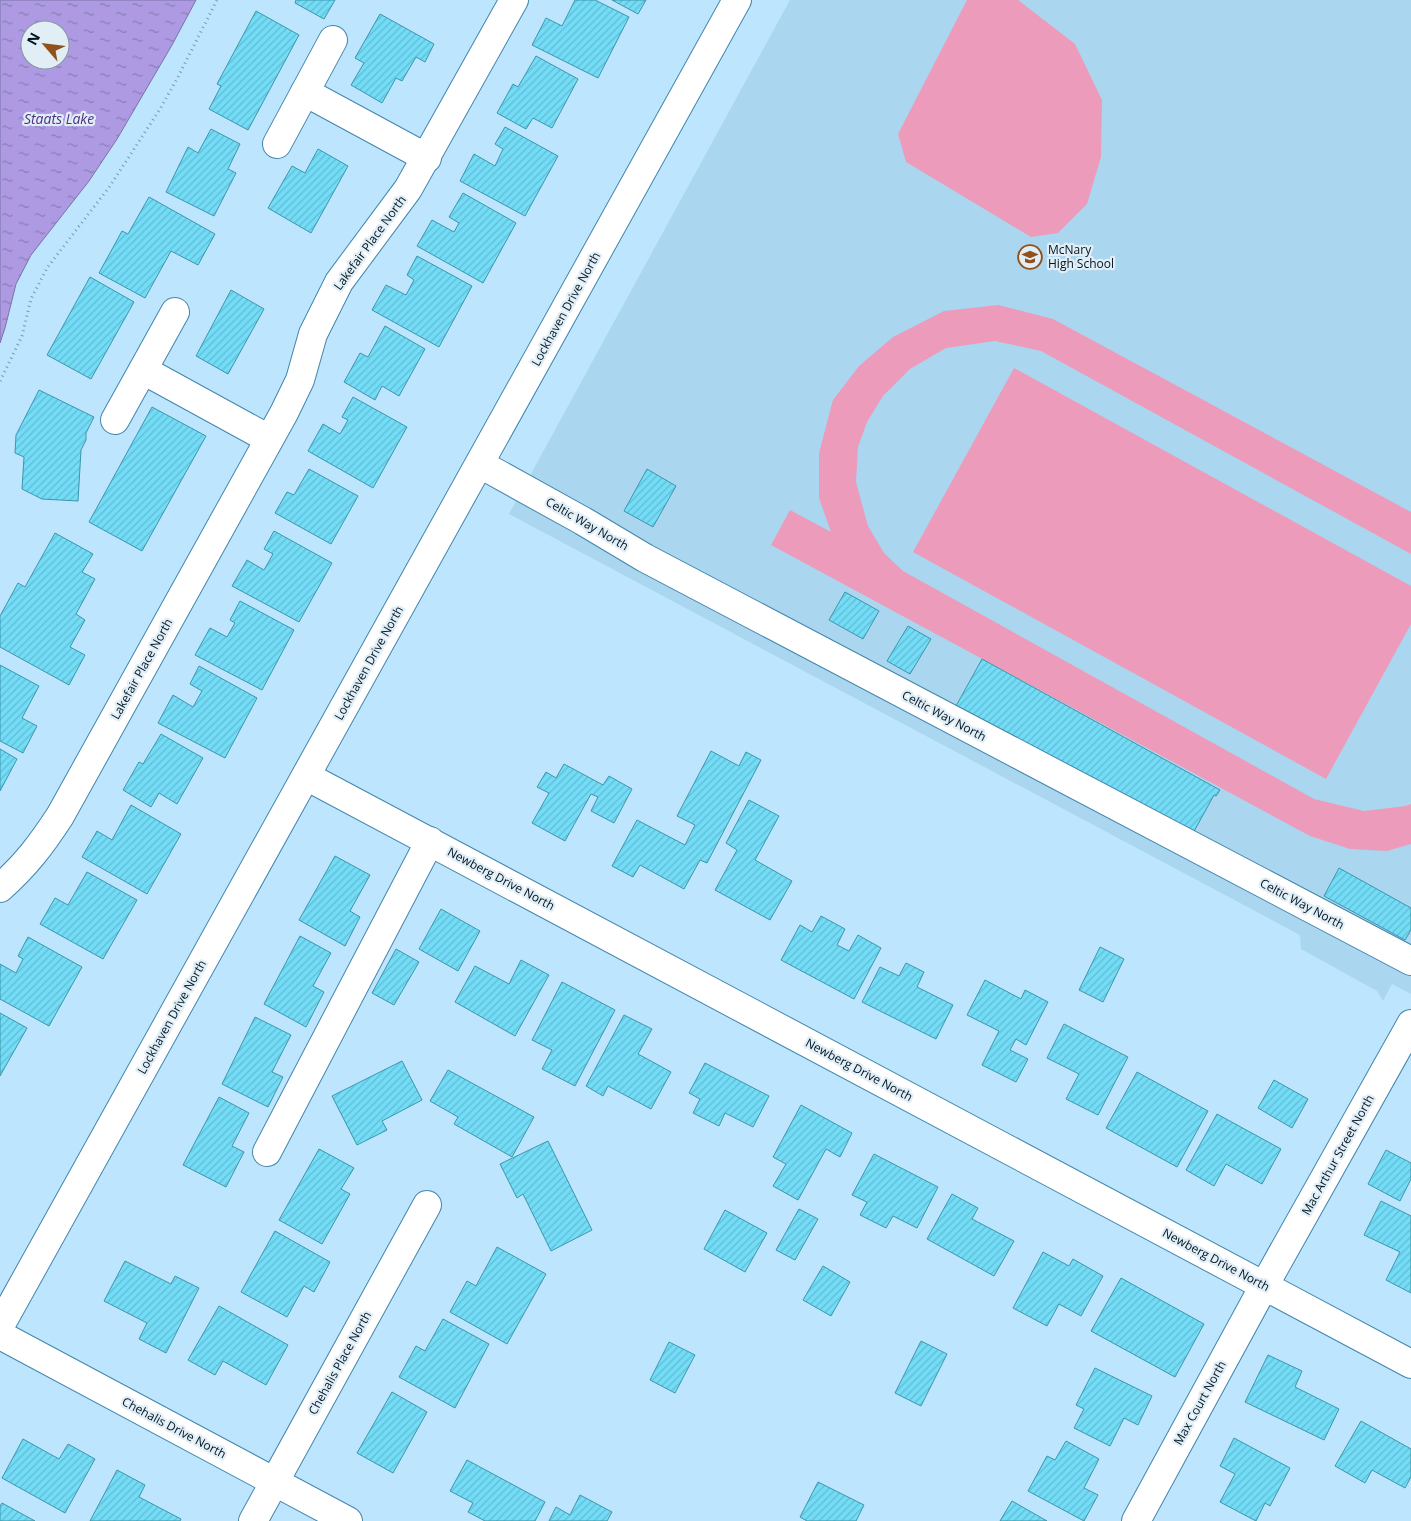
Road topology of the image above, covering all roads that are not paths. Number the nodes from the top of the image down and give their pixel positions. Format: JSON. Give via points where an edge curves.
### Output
{"nodes":[{"id":1,"x":514,"y":0,"type":"edge"},
{"id":2,"x":737,"y":0,"type":"edge"},
{"id":3,"x":333,"y":40,"type":"dead end"},
{"id":4,"x":305,"y":92,"type":"junction"},
{"id":5,"x":277,"y":144,"type":"dead end"},
{"id":6,"x":427,"y":158,"type":"junction"},
{"id":7,"x":175,"y":312,"type":"dead end"},
{"id":8,"x":143,"y":370,"type":"junction"},
{"id":9,"x":115,"y":420,"type":"dead end"},
{"id":10,"x":269,"y":440,"type":"junction"},
{"id":11,"x":480,"y":464,"type":"junction"},
{"id":12,"x":306,"y":776,"type":"junction"},
{"id":13,"x":430,"y":841,"type":"junction"},
{"id":14,"x":0,"y":888,"type":"edge"},
{"id":15,"x":1411,"y":961,"type":"edge"},
{"id":16,"x":1411,"y":1024,"type":"edge"},
{"id":17,"x":267,"y":1152,"type":"dead end"},
{"id":18,"x":428,"y":1205,"type":"dead end"},
{"id":19,"x":1264,"y":1286,"type":"junction"},
{"id":20,"x":0,"y":1326,"type":"edge"},
{"id":21,"x":0,"y":1335,"type":"edge"},
{"id":22,"x":1411,"y":1364,"type":"edge"},
{"id":23,"x":275,"y":1482,"type":"junction"},
{"id":24,"x":253,"y":1521,"type":"edge"},
{"id":25,"x":348,"y":1521,"type":"edge"},
{"id":26,"x":1136,"y":1521,"type":"edge"}],
"edges":[{"from":1,"to":6,"type":"street","name":"Lakefair Place North"},
{"from":2,"to":11,"type":"street","name":"Lockhaven Drive North"},
{"from":3,"to":4,"type":"street"},
{"from":4,"to":5,"type":"street"},
{"from":4,"to":6,"type":"street"},
{"from":6,"to":10,"type":"street","name":"Lakefair Place North","via":[[398,205],[339,282],[313,334],[300,380]]},
{"from":7,"to":8,"type":"street"},
{"from":8,"to":9,"type":"street"},
{"from":8,"to":10,"type":"street"},
{"from":10,"to":14,"type":"street","name":"Lakefair Place North","via":[[60,816],[22,869]]},
{"from":11,"to":12,"type":"street","name":"Lockhaven Drive North"},
{"from":11,"to":15,"type":"street","name":"Celtic Way North","via":[[645,558]]},
{"from":12,"to":13,"type":"street","name":"Newberg Drive North"},
{"from":12,"to":20,"type":"street","name":"Lockhaven Drive North"},
{"from":13,"to":17,"type":"street"},
{"from":13,"to":19,"type":"street","name":"Newberg Drive North"},
{"from":16,"to":19,"type":"street","name":"Mac Arthur Street North"},
{"from":18,"to":23,"type":"street","name":"Chehalis Place North"},
{"from":19,"to":22,"type":"street","name":"Newberg Drive North"},
{"from":19,"to":26,"type":"street","name":"Max Court North"},
{"from":21,"to":23,"type":"street","name":"Chehalis Drive North"},
{"from":23,"to":24,"type":"street","name":"Chehalis Place North"},
{"from":23,"to":25,"type":"street","name":"Chehalis Drive North"}]}
